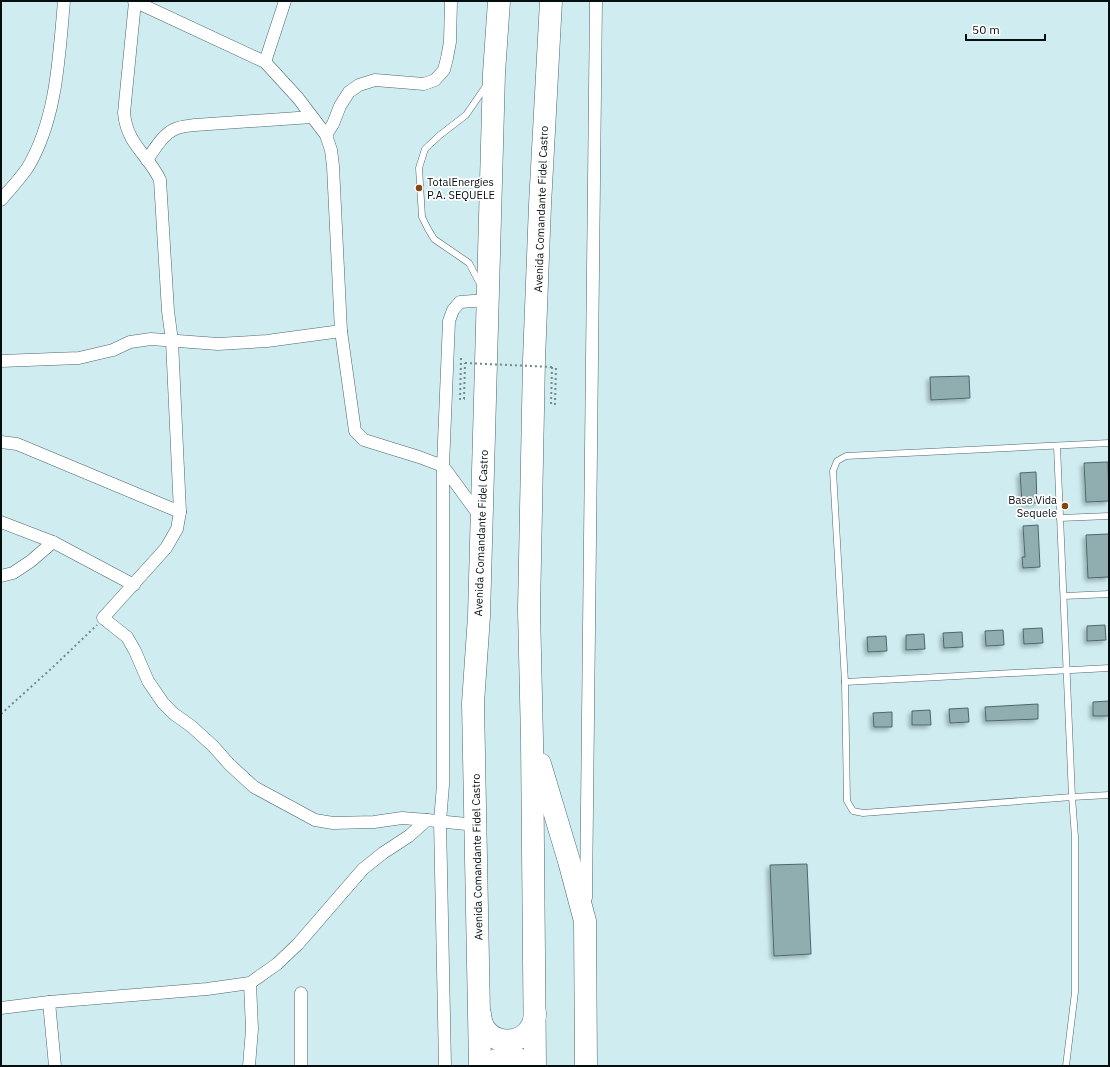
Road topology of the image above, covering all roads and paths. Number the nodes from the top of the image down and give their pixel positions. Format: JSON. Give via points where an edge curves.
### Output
{"nodes":[{"id":1,"x":64,"y":1,"type":"edge"},
{"id":2,"x":134,"y":1,"type":"edge"},
{"id":3,"x":285,"y":1,"type":"edge"},
{"id":4,"x":452,"y":1,"type":"edge"},
{"id":5,"x":499,"y":1,"type":"edge"},
{"id":6,"x":551,"y":1,"type":"edge"},
{"id":7,"x":596,"y":1,"type":"edge"},
{"id":8,"x":265,"y":62,"type":"junction"},
{"id":9,"x":494,"y":73,"type":"junction"},
{"id":10,"x":312,"y":117,"type":"junction"},
{"id":11,"x":326,"y":135,"type":"junction"},
{"id":12,"x":147,"y":160,"type":"junction"},
{"id":13,"x":1,"y":200,"type":"edge"},
{"id":14,"x":487,"y":300,"type":"junction"},
{"id":15,"x":341,"y":331,"type":"junction"},
{"id":16,"x":172,"y":341,"type":"junction"},
{"id":17,"x":461,"y":358,"type":"dead end"},
{"id":18,"x":1,"y":361,"type":"edge"},
{"id":19,"x":556,"y":364,"type":"dead end"},
{"id":20,"x":1,"y":442,"type":"edge"},
{"id":21,"x":1109,"y":443,"type":"edge"},
{"id":22,"x":1057,"y":446,"type":"junction"},
{"id":23,"x":443,"y":466,"type":"junction"},
{"id":24,"x":180,"y":512,"type":"junction"},
{"id":25,"x":1109,"y":516,"type":"edge"},
{"id":26,"x":1060,"y":518,"type":"junction"},
{"id":27,"x":481,"y":520,"type":"junction"},
{"id":28,"x":1,"y":522,"type":"edge"},
{"id":29,"x":53,"y":542,"type":"junction"},
{"id":30,"x":1,"y":576,"type":"edge"},
{"id":31,"x":134,"y":585,"type":"junction"},
{"id":32,"x":1109,"y":594,"type":"edge"},
{"id":33,"x":1064,"y":596,"type":"junction"},
{"id":34,"x":103,"y":618,"type":"junction"},
{"id":35,"x":1109,"y":668,"type":"edge"},
{"id":36,"x":1067,"y":670,"type":"junction"},
{"id":37,"x":845,"y":682,"type":"junction"},
{"id":38,"x":1,"y":714,"type":"edge"},
{"id":39,"x":532,"y":740,"type":"junction"},
{"id":40,"x":1109,"y":795,"type":"edge"},
{"id":41,"x":1072,"y":797,"type":"junction"},
{"id":42,"x":428,"y":820,"type":"junction"},
{"id":43,"x":440,"y":821,"type":"junction"},
{"id":44,"x":476,"y":826,"type":"junction"},
{"id":45,"x":585,"y":921,"type":"junction"},
{"id":46,"x":250,"y":983,"type":"junction"},
{"id":47,"x":301,"y":993,"type":"dead end"},
{"id":48,"x":49,"y":1002,"type":"junction"},
{"id":49,"x":1,"y":1008,"type":"edge"},
{"id":50,"x":480,"y":1012,"type":"junction"},
{"id":51,"x":535,"y":1012,"type":"junction"},
{"id":52,"x":55,"y":1066,"type":"edge"},
{"id":53,"x":249,"y":1066,"type":"edge"},
{"id":54,"x":301,"y":1066,"type":"edge"},
{"id":55,"x":445,"y":1066,"type":"edge"},
{"id":56,"x":480,"y":1066,"type":"edge"},
{"id":57,"x":488,"y":1066,"type":"edge"},
{"id":58,"x":528,"y":1066,"type":"edge"},
{"id":59,"x":535,"y":1066,"type":"edge"},
{"id":60,"x":586,"y":1066,"type":"edge"},
{"id":61,"x":1066,"y":1066,"type":"edge"}],
"edges":[{"from":1,"to":13,"type":"street","via":[[59,60],[49,113],[28,167]]},
{"from":2,"to":8,"type":"street"},
{"from":2,"to":12,"type":"street","via":[[124,113],[128,133]]},
{"from":3,"to":8,"type":"street"},
{"from":4,"to":11,"type":"street","via":[[450,42],[444,70],[435,80],[424,84],[375,80],[359,85],[349,92]]},
{"from":5,"to":9,"type":"highway","name":"Avenida Comandante Fidel Castro"},
{"from":6,"to":39,"type":"highway","name":"Avenida Comandante Fidel Castro","via":[[534,360],[529,610]]},
{"from":7,"to":45,"type":"street"},
{"from":8,"to":10,"type":"street"},
{"from":9,"to":14,"type":"highway","name":"Avenida Comandante Fidel Castro"},
{"from":9,"to":14,"type":"lane","via":[[466,116],[425,149],[419,168],[422,216],[428,229],[434,239],[469,263]]},
{"from":10,"to":11,"type":"street"},
{"from":10,"to":12,"type":"street","via":[[194,125],[174,129],[166,135]]},
{"from":11,"to":15,"type":"street","via":[[333,166]]},
{"from":12,"to":16,"type":"street","via":[[160,180]]},
{"from":14,"to":23,"type":"street","via":[[460,302],[453,310],[449,321]]},
{"from":14,"to":27,"type":"highway","name":"Avenida Comandante Fidel Castro"},
{"from":15,"to":16,"type":"street","via":[[267,341],[218,344]]},
{"from":15,"to":23,"type":"street","via":[[355,431],[364,440]]},
{"from":16,"to":18,"type":"street","via":[[151,339],[130,342],[113,350],[79,358]]},
{"from":16,"to":24,"type":"street"},
{"from":17,"to":19,"type":"path","bridge":true,"via":[[460,399],[464,399],[465,363],[552,367],[551,404],[555,404]]},
{"from":20,"to":24,"type":"street","via":[[17,444]]},
{"from":21,"to":22,"type":"lane"},
{"from":22,"to":26,"type":"lane"},
{"from":22,"to":37,"type":"lane","via":[[846,456],[837,461],[832,470]]},
{"from":23,"to":27,"type":"street"},
{"from":23,"to":43,"type":"street","via":[[443,785]]},
{"from":24,"to":31,"type":"street","via":[[177,529],[166,548]]},
{"from":25,"to":26,"type":"lane"},
{"from":26,"to":33,"type":"lane"},
{"from":27,"to":44,"type":"highway","name":"Avenida Comandante Fidel Castro","via":[[479,616],[473,703]]},
{"from":28,"to":29,"type":"street"},
{"from":29,"to":30,"type":"street","via":[[13,573]]},
{"from":29,"to":31,"type":"street"},
{"from":31,"to":34,"type":"street"},
{"from":32,"to":33,"type":"lane"},
{"from":33,"to":36,"type":"lane"},
{"from":34,"to":38,"type":"path"},
{"from":34,"to":42,"type":"street","via":[[127,637],[148,681],[163,703],[191,726],[254,787],[315,820],[350,824],[402,818]]},
{"from":35,"to":36,"type":"lane"},
{"from":36,"to":37,"type":"lane"},
{"from":36,"to":41,"type":"lane"},
{"from":37,"to":41,"type":"lane","via":[[847,801],[853,811],[863,813]]},
{"from":39,"to":45,"type":"highway"},
{"from":39,"to":51,"type":"highway","name":"Avenida Comandante Fidel Castro"},
{"from":40,"to":41,"type":"lane"},
{"from":41,"to":61,"type":"lane","via":[[1075,837],[1075,992]]},
{"from":42,"to":43,"type":"street"},
{"from":42,"to":46,"type":"street","via":[[363,869],[298,944]]},
{"from":43,"to":44,"type":"street"},
{"from":43,"to":55,"type":"street"},
{"from":44,"to":50,"type":"highway","name":"Avenida Comandante Fidel Castro"},
{"from":45,"to":60,"type":"highway"},
{"from":46,"to":48,"type":"street","via":[[207,990]]},
{"from":46,"to":53,"type":"street","via":[[252,1029]]},
{"from":47,"to":54,"type":"street"},
{"from":48,"to":49,"type":"street"},
{"from":48,"to":52,"type":"street"},
{"from":50,"to":51,"type":"highway","via":[[481,1022],[488,1033],[495,1038],[508,1041],[520,1038],[527,1032],[532,1025]]},
{"from":50,"to":56,"type":"highway","name":"Avenida Comandante Fidel Castro"},
{"from":51,"to":59,"type":"highway","name":"Avenida Comandante Fidel Castro"},
{"from":57,"to":58,"type":"highway","via":[[508,1057],[522,1061]]}]}
